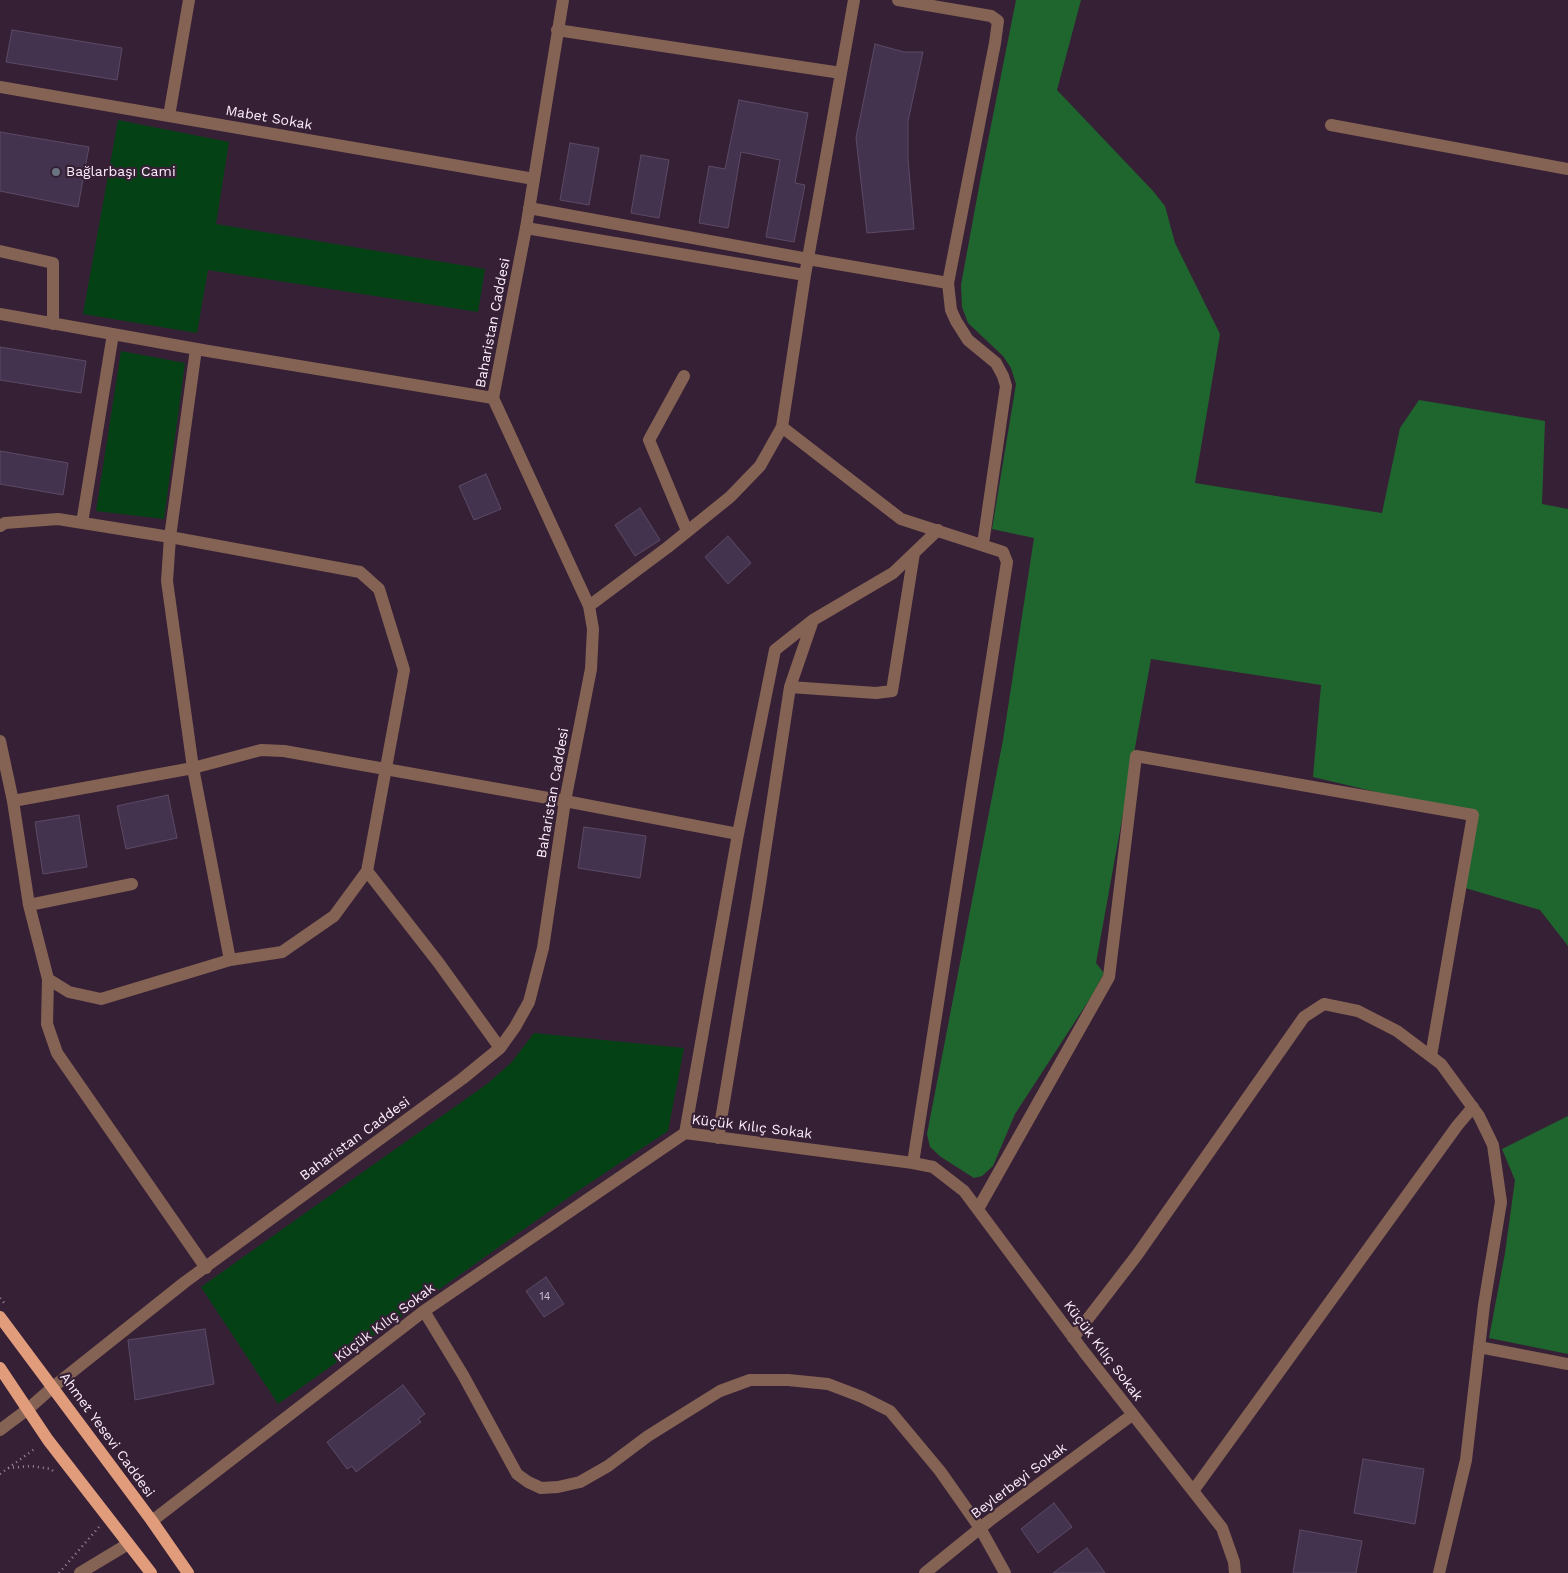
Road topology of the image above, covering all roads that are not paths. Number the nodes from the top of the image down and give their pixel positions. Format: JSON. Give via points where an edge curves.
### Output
{"nodes":[{"id":1,"x":189,"y":0,"type":"edge"},
{"id":2,"x":563,"y":0,"type":"edge"},
{"id":3,"x":854,"y":0,"type":"edge"},
{"id":4,"x":898,"y":0,"type":"edge"},
{"id":5,"x":557,"y":30,"type":"junction"},
{"id":6,"x":841,"y":73,"type":"junction"},
{"id":7,"x":0,"y":87,"type":"edge"},
{"id":8,"x":169,"y":116,"type":"junction"},
{"id":9,"x":1331,"y":125,"type":"dead end"},
{"id":10,"x":1568,"y":169,"type":"edge"},
{"id":11,"x":534,"y":179,"type":"junction"},
{"id":12,"x":529,"y":208,"type":"junction"},
{"id":13,"x":526,"y":228,"type":"junction"},
{"id":14,"x":0,"y":251,"type":"edge"},
{"id":15,"x":808,"y":259,"type":"junction"},
{"id":16,"x":805,"y":275,"type":"junction"},
{"id":17,"x":948,"y":283,"type":"junction"},
{"id":18,"x":0,"y":314,"type":"edge"},
{"id":19,"x":53,"y":324,"type":"junction"},
{"id":20,"x":113,"y":334,"type":"junction"},
{"id":21,"x":196,"y":349,"type":"junction"},
{"id":22,"x":684,"y":376,"type":"dead end"},
{"id":23,"x":493,"y":398,"type":"junction"},
{"id":24,"x":782,"y":427,"type":"junction"},
{"id":25,"x":82,"y":523,"type":"junction"},
{"id":26,"x":0,"y":526,"type":"edge"},
{"id":27,"x":938,"y":530,"type":"junction"},
{"id":28,"x":687,"y":531,"type":"junction"},
{"id":29,"x":170,"y":537,"type":"junction"},
{"id":30,"x":983,"y":544,"type":"junction"},
{"id":31,"x":914,"y":553,"type":"junction"},
{"id":32,"x":589,"y":606,"type":"junction"},
{"id":33,"x":813,"y":620,"type":"junction"},
{"id":34,"x":790,"y":687,"type":"junction"},
{"id":35,"x":0,"y":741,"type":"edge"},
{"id":36,"x":2,"y":764,"type":"edge"},
{"id":37,"x":192,"y":768,"type":"junction"},
{"id":38,"x":385,"y":768,"type":"junction"},
{"id":39,"x":13,"y":801,"type":"junction"},
{"id":40,"x":565,"y":801,"type":"junction"},
{"id":41,"x":738,"y":834,"type":"junction"},
{"id":42,"x":367,"y":871,"type":"junction"},
{"id":43,"x":132,"y":884,"type":"dead end"},
{"id":44,"x":30,"y":905,"type":"junction"},
{"id":45,"x":230,"y":960,"type":"junction"},
{"id":46,"x":48,"y":979,"type":"junction"},
{"id":47,"x":500,"y":1048,"type":"junction"},
{"id":48,"x":1431,"y":1056,"type":"junction"},
{"id":49,"x":1472,"y":1107,"type":"junction"},
{"id":50,"x":685,"y":1133,"type":"junction"},
{"id":51,"x":718,"y":1138,"type":"junction"},
{"id":52,"x":914,"y":1163,"type":"junction"},
{"id":53,"x":978,"y":1209,"type":"junction"},
{"id":54,"x":206,"y":1268,"type":"junction"},
{"id":55,"x":424,"y":1311,"type":"junction"},
{"id":56,"x":0,"y":1317,"type":"edge"},
{"id":57,"x":1073,"y":1338,"type":"junction"},
{"id":58,"x":1479,"y":1347,"type":"junction"},
{"id":59,"x":1568,"y":1364,"type":"edge"},
{"id":60,"x":0,"y":1368,"type":"edge"},
{"id":61,"x":53,"y":1387,"type":"junction"},
{"id":62,"x":28,"y":1409,"type":"junction"},
{"id":63,"x":1132,"y":1415,"type":"junction"},
{"id":64,"x":0,"y":1430,"type":"edge"},
{"id":65,"x":1192,"y":1491,"type":"junction"},
{"id":66,"x":152,"y":1521,"type":"junction"},
{"id":67,"x":980,"y":1528,"type":"junction"},
{"id":68,"x":128,"y":1544,"type":"junction"},
{"id":69,"x":80,"y":1573,"type":"edge"},
{"id":70,"x":151,"y":1573,"type":"edge"},
{"id":71,"x":188,"y":1573,"type":"edge"},
{"id":72,"x":925,"y":1573,"type":"edge"},
{"id":73,"x":1005,"y":1573,"type":"edge"},
{"id":74,"x":1235,"y":1573,"type":"edge"},
{"id":75,"x":1439,"y":1573,"type":"edge"}],
"edges":[{"from":1,"to":8,"type":"street"},
{"from":2,"to":5,"type":"street","name":"Baharistan Caddesi"},
{"from":3,"to":6,"type":"street"},
{"from":4,"to":17,"type":"street","via":[[991,16],[998,21]]},
{"from":5,"to":6,"type":"street"},
{"from":5,"to":11,"type":"street","name":"Baharistan Caddesi"},
{"from":6,"to":15,"type":"street"},
{"from":7,"to":8,"type":"street","name":"Mabet Sokak"},
{"from":8,"to":11,"type":"street","name":"Mabet Sokak"},
{"from":9,"to":10,"type":"street"},
{"from":11,"to":12,"type":"street","name":"Baharistan Caddesi"},
{"from":12,"to":13,"type":"street","name":"Baharistan Caddesi"},
{"from":12,"to":15,"type":"street"},
{"from":13,"to":16,"type":"street"},
{"from":13,"to":23,"type":"street","name":"Baharistan Caddesi"},
{"from":14,"to":19,"type":"street","via":[[53,263]]},
{"from":15,"to":16,"type":"street"},
{"from":15,"to":17,"type":"street"},
{"from":16,"to":24,"type":"street"},
{"from":17,"to":30,"type":"street","via":[[951,310],[956,321],[968,340],[996,363],[1006,386]]},
{"from":18,"to":19,"type":"street"},
{"from":19,"to":20,"type":"street"},
{"from":20,"to":21,"type":"street"},
{"from":20,"to":25,"type":"street"},
{"from":21,"to":23,"type":"street"},
{"from":21,"to":29,"type":"street"},
{"from":22,"to":28,"type":"street","via":[[649,440]]},
{"from":23,"to":32,"type":"street","name":"Baharistan Caddesi"},
{"from":24,"to":27,"type":"street","via":[[900,519]]},
{"from":24,"to":28,"type":"street","via":[[760,466],[730,497]]},
{"from":25,"to":26,"type":"street","via":[[58,519]]},
{"from":25,"to":29,"type":"street"},
{"from":27,"to":30,"type":"street"},
{"from":27,"to":31,"type":"street"},
{"from":28,"to":32,"type":"street"},
{"from":29,"to":37,"type":"street","via":[[167,580]]},
{"from":29,"to":38,"type":"street","via":[[360,572],[379,589],[404,670]]},
{"from":30,"to":52,"type":"street","via":[[1003,552],[1007,562]]},
{"from":31,"to":33,"type":"street","via":[[893,573]]},
{"from":31,"to":34,"type":"street","via":[[892,691],[876,693]]},
{"from":32,"to":40,"type":"street","name":"Baharistan Caddesi","via":[[593,629],[591,669]]},
{"from":33,"to":34,"type":"street"},
{"from":33,"to":41,"type":"street","via":[[775,650]]},
{"from":34,"to":51,"type":"street"},
{"from":35,"to":36,"type":"street"},
{"from":36,"to":39,"type":"street"},
{"from":37,"to":38,"type":"street","via":[[261,750]]},
{"from":37,"to":39,"type":"street"},
{"from":37,"to":45,"type":"street"},
{"from":38,"to":40,"type":"street"},
{"from":38,"to":42,"type":"street"},
{"from":39,"to":44,"type":"street"},
{"from":40,"to":41,"type":"street"},
{"from":40,"to":47,"type":"street","name":"Baharistan Caddesi","via":[[536,978],[528,1002]]},
{"from":41,"to":50,"type":"street"},
{"from":42,"to":45,"type":"street","via":[[334,916],[282,952]]},
{"from":42,"to":47,"type":"street"},
{"from":43,"to":44,"type":"street"},
{"from":44,"to":46,"type":"street"},
{"from":45,"to":46,"type":"street","via":[[101,998],[69,992]]},
{"from":46,"to":54,"type":"street","via":[[48,1024],[57,1053]]},
{"from":47,"to":54,"type":"street","name":"Baharistan Caddesi"},
{"from":48,"to":49,"type":"street"},
{"from":48,"to":53,"type":"street","via":[[1473,815],[1136,756],[1109,977]]},
{"from":48,"to":57,"type":"street","via":[[1397,1031],[1358,1011],[1324,1004],[1304,1017],[1138,1256]]},
{"from":49,"to":58,"type":"street","via":[[1493,1145],[1501,1202]]},
{"from":49,"to":65,"type":"street"},
{"from":50,"to":51,"type":"street","name":"Küçük Kılıç Sokak"},
{"from":50,"to":55,"type":"street","name":"Küçük Kılıç Sokak"},
{"from":51,"to":52,"type":"street","name":"Küçük Kılıç Sokak"},
{"from":52,"to":53,"type":"street","name":"Küçük Kılıç Sokak","via":[[933,1167],[964,1191]]},
{"from":53,"to":57,"type":"street","name":"Küçük Kılıç Sokak"},
{"from":54,"to":61,"type":"street","name":"Baharistan Caddesi"},
{"from":55,"to":66,"type":"street","name":"Küçük Kılıç Sokak"},
{"from":55,"to":67,"type":"street","via":[[517,1474],[541,1488],[558,1488],[580,1482],[720,1391],[750,1380],[788,1380],[828,1384],[890,1411],[940,1471]]},
{"from":56,"to":61,"type":"main road","name":"Ahmet Yesevi Caddesi"},
{"from":57,"to":63,"type":"street","name":"Küçük Kılıç Sokak"},
{"from":58,"to":59,"type":"street"},
{"from":58,"to":75,"type":"street","via":[[1466,1460]]},
{"from":60,"to":62,"type":"main road"},
{"from":61,"to":62,"type":"street","name":"Baharistan Caddesi"},
{"from":61,"to":66,"type":"main road","name":"Ahmet Yesevi Caddesi"},
{"from":62,"to":64,"type":"street","name":"Baharistan Caddesi"},
{"from":62,"to":68,"type":"main road"},
{"from":63,"to":65,"type":"street","name":"Küçük Kılıç Sokak"},
{"from":63,"to":67,"type":"street","name":"Beylerbeyi Sokak"},
{"from":65,"to":74,"type":"street","name":"Küçük Kılıç Sokak","via":[[1222,1528]]},
{"from":66,"to":71,"type":"main road","name":"Ahmet Yesevi Caddesi"},
{"from":67,"to":72,"type":"street","name":"Beylerbeyi Sokak"},
{"from":67,"to":73,"type":"street"},
{"from":68,"to":69,"type":"street"},
{"from":68,"to":70,"type":"main road"}]}
